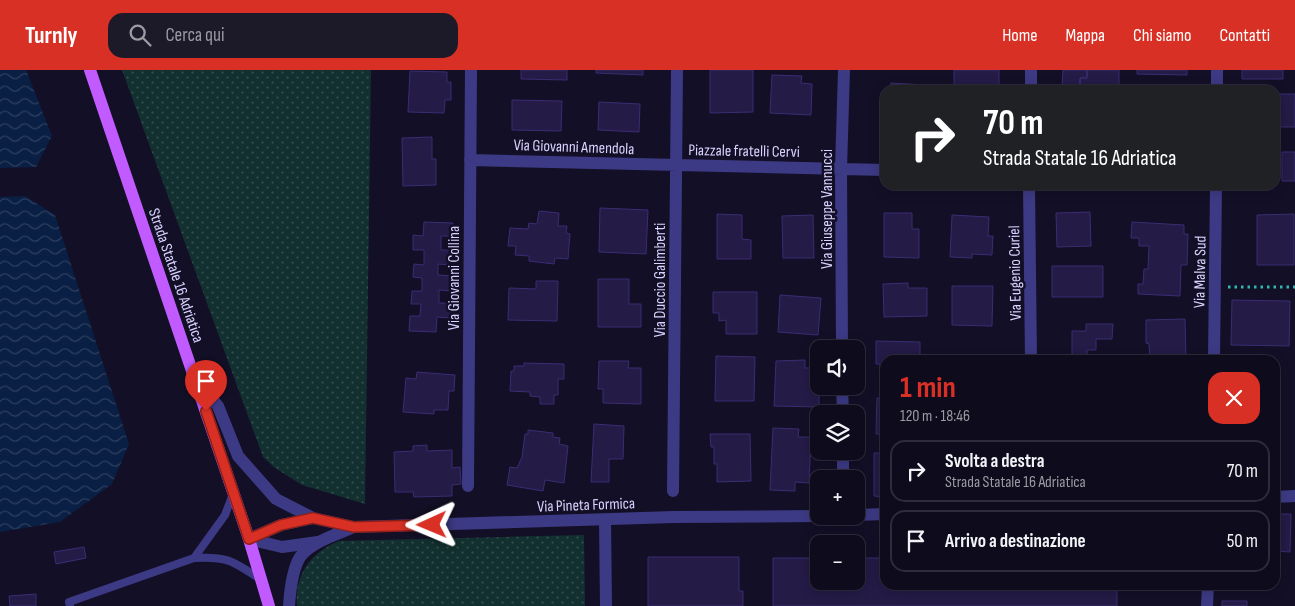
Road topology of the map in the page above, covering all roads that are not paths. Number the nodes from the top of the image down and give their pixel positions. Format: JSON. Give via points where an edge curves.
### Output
{"nodes":[{"id":1,"x":90,"y":70,"type":"edge"},
{"id":2,"x":471,"y":70,"type":"edge"},
{"id":3,"x":677,"y":70,"type":"edge"},
{"id":4,"x":844,"y":70,"type":"edge"},
{"id":5,"x":1031,"y":70,"type":"edge"},
{"id":6,"x":1217,"y":70,"type":"edge"},
{"id":7,"x":1031,"y":85,"type":"edge"},
{"id":8,"x":1217,"y":85,"type":"edge"},
{"id":9,"x":470,"y":160,"type":"junction"},
{"id":10,"x":676,"y":165,"type":"junction"},
{"id":11,"x":842,"y":169,"type":"junction"},
{"id":12,"x":880,"y":170,"type":"edge"},
{"id":13,"x":1029,"y":190,"type":"edge"},
{"id":14,"x":1216,"y":190,"type":"edge"},
{"id":15,"x":842,"y":340,"type":"edge"},
{"id":16,"x":1032,"y":355,"type":"edge"},
{"id":17,"x":1214,"y":355,"type":"edge"},
{"id":18,"x":195,"y":378,"type":"junction"},
{"id":19,"x":468,"y":486,"type":"dead end"},
{"id":20,"x":673,"y":491,"type":"dead end"},
{"id":21,"x":233,"y":492,"type":"junction"},
{"id":22,"x":1295,"y":496,"type":"edge"},
{"id":23,"x":1280,"y":497,"type":"edge"},
{"id":24,"x":880,"y":514,"type":"edge"},
{"id":25,"x":865,"y":515,"type":"edge"},
{"id":26,"x":810,"y":516,"type":"edge"},
{"id":27,"x":313,"y":518,"type":"junction"},
{"id":28,"x":605,"y":520,"type":"junction"},
{"id":29,"x":354,"y":527,"type":"junction"},
{"id":30,"x":249,"y":539,"type":"junction"},
{"id":31,"x":318,"y":542,"type":"junction"},
{"id":32,"x":194,"y":558,"type":"junction"},
{"id":33,"x":261,"y":580,"type":"junction"},
{"id":34,"x":1208,"y":590,"type":"edge"},
{"id":35,"x":70,"y":606,"type":"edge"},
{"id":36,"x":269,"y":606,"type":"edge"},
{"id":37,"x":289,"y":606,"type":"edge"},
{"id":38,"x":606,"y":606,"type":"edge"},
{"id":39,"x":1207,"y":606,"type":"edge"}],
"edges":[{"from":1,"to":18,"type":"main road","name":"Strada Statale 16 Adriatica"},
{"from":2,"to":9,"type":"street","name":"Via Giovanni Collina"},
{"from":3,"to":10,"type":"street","name":"Via Duccio Galimberti"},
{"from":4,"to":11,"type":"street","name":"Via Giuseppe Vannucci"},
{"from":5,"to":7,"type":"street"},
{"from":6,"to":8,"type":"street"},
{"from":9,"to":10,"type":"street","name":"Via Giovanni Amendola"},
{"from":9,"to":19,"type":"street","name":"Via Giovanni Collina"},
{"from":10,"to":11,"type":"street","name":"Piazzale fratelli Cervi"},
{"from":10,"to":20,"type":"street","name":"Via Duccio Galimberti"},
{"from":11,"to":12,"type":"street","name":"Piazzale fratelli Cervi"},
{"from":11,"to":15,"type":"street","name":"Via Giuseppe Vannucci"},
{"from":13,"to":16,"type":"street","name":"Via Eugenio Curiel"},
{"from":14,"to":17,"type":"street","name":"Via Malva Sud"},
{"from":18,"to":21,"type":"main road","name":"Strada Statale 16 Adriatica"},
{"from":18,"to":27,"type":"street","name":"Via Pineta Formica","via":[[218,406],[238,456],[276,499]]},
{"from":21,"to":30,"type":"main road","name":"Strada Statale 16 Adriatica"},
{"from":21,"to":32,"type":"lane","via":[[225,515]]},
{"from":22,"to":23,"type":"street"},
{"from":24,"to":25,"type":"street"},
{"from":26,"to":28,"type":"street","name":"Via Pineta Formica"},
{"from":27,"to":29,"type":"street","name":"Via Pineta Formica"},
{"from":27,"to":30,"type":"street","name":"Via Pineta Formica","via":[[281,525]]},
{"from":28,"to":29,"type":"street","name":"Via Pineta Formica"},
{"from":28,"to":38,"type":"street"},
{"from":29,"to":31,"type":"street","name":"Via Pineta Formica"},
{"from":30,"to":31,"type":"street","name":"Via Pineta Formica","via":[[282,547]]},
{"from":30,"to":33,"type":"main road","name":"Strada Statale 16 Adriatica"},
{"from":31,"to":37,"type":"street","name":"Via Pineta Formica","via":[[300,557],[290,585]]},
{"from":32,"to":33,"type":"lane","via":[[214,557],[232,561]]},
{"from":32,"to":35,"type":"lane","via":[[69,602]]},
{"from":33,"to":36,"type":"main road","name":"Strada Statale 16 Adriatica"},
{"from":34,"to":39,"type":"street"}]}
